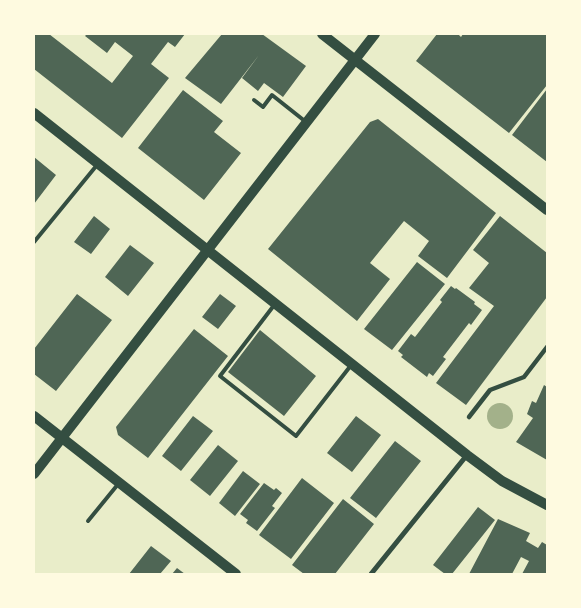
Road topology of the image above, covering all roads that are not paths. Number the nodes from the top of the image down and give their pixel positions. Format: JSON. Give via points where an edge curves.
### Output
{"nodes":[{"id":1,"x":322,"y":34,"type":"edge"},
{"id":2,"x":375,"y":34,"type":"edge"},
{"id":3,"x":355,"y":60,"type":"junction"},
{"id":4,"x":254,"y":100,"type":"dead end"},
{"id":5,"x":34,"y":113,"type":"edge"},
{"id":6,"x":306,"y":122,"type":"junction"},
{"id":7,"x":98,"y":164,"type":"junction"},
{"id":8,"x":547,"y":210,"type":"edge"},
{"id":9,"x":34,"y":242,"type":"edge"},
{"id":10,"x":207,"y":250,"type":"junction"},
{"id":11,"x":275,"y":304,"type":"junction"},
{"id":12,"x":547,"y":347,"type":"edge"},
{"id":13,"x":352,"y":364,"type":"junction"},
{"id":14,"x":34,"y":416,"type":"edge"},
{"id":15,"x":469,"y":417,"type":"dead end"},
{"id":16,"x":62,"y":438,"type":"junction"},
{"id":17,"x":467,"y":455,"type":"junction"},
{"id":18,"x":34,"y":474,"type":"edge"},
{"id":19,"x":119,"y":482,"type":"junction"},
{"id":20,"x":547,"y":505,"type":"edge"},
{"id":21,"x":88,"y":522,"type":"dead end"},
{"id":22,"x":233,"y":573,"type":"edge"},
{"id":23,"x":371,"y":574,"type":"edge"}],
"edges":[{"from":1,"to":3,"type":"main road"},
{"from":2,"to":3,"type":"main road"},
{"from":3,"to":6,"type":"main road"},
{"from":3,"to":8,"type":"main road"},
{"from":4,"to":6,"type":"lane","via":[[263,107],[272,95]]},
{"from":5,"to":7,"type":"main road"},
{"from":6,"to":10,"type":"main road"},
{"from":7,"to":9,"type":"lane"},
{"from":7,"to":10,"type":"main road"},
{"from":10,"to":11,"type":"main road"},
{"from":10,"to":16,"type":"main road"},
{"from":11,"to":13,"type":"main road"},
{"from":11,"to":13,"type":"lane","via":[[220,376],[296,436]]},
{"from":12,"to":15,"type":"street","via":[[524,376],[490,390]]},
{"from":13,"to":17,"type":"main road"},
{"from":14,"to":16,"type":"main road"},
{"from":16,"to":18,"type":"main road"},
{"from":16,"to":19,"type":"main road"},
{"from":17,"to":20,"type":"main road","via":[[502,481]]},
{"from":17,"to":23,"type":"street"},
{"from":19,"to":21,"type":"lane"},
{"from":19,"to":22,"type":"main road"}]}
